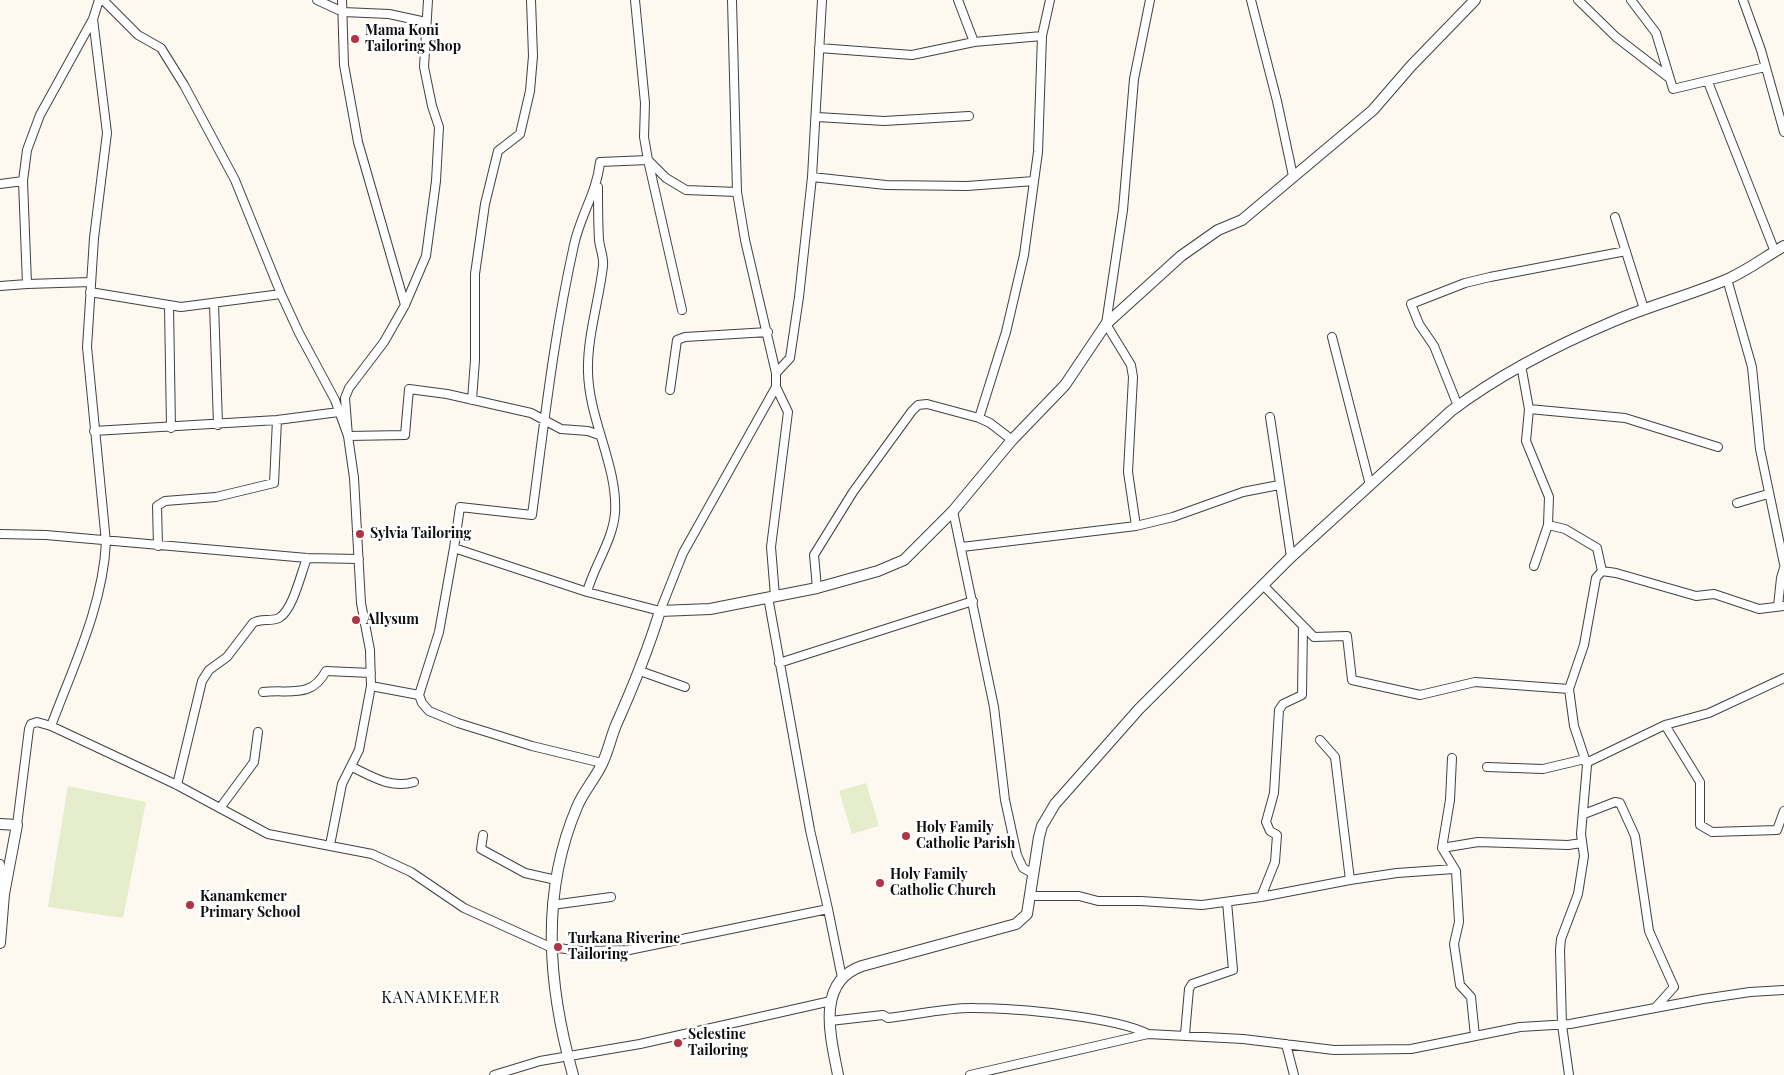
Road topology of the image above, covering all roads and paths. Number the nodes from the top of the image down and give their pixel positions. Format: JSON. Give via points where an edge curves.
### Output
{"nodes":[{"id":1,"x":99,"y":0,"type":"edge"},
{"id":2,"x":103,"y":0,"type":"edge"},
{"id":3,"x":317,"y":0,"type":"edge"},
{"id":4,"x":342,"y":0,"type":"edge"},
{"id":5,"x":428,"y":0,"type":"edge"},
{"id":6,"x":531,"y":0,"type":"edge"},
{"id":7,"x":636,"y":0,"type":"edge"},
{"id":8,"x":732,"y":0,"type":"edge"},
{"id":9,"x":822,"y":0,"type":"edge"},
{"id":10,"x":958,"y":0,"type":"edge"},
{"id":11,"x":1050,"y":0,"type":"edge"},
{"id":12,"x":1150,"y":0,"type":"edge"},
{"id":13,"x":1251,"y":0,"type":"edge"},
{"id":14,"x":1475,"y":0,"type":"edge"},
{"id":15,"x":1578,"y":0,"type":"edge"},
{"id":16,"x":1631,"y":0,"type":"edge"},
{"id":17,"x":1743,"y":0,"type":"edge"},
{"id":18,"x":342,"y":12,"type":"junction"},
{"id":19,"x":93,"y":20,"type":"junction"},
{"id":20,"x":426,"y":22,"type":"junction"},
{"id":21,"x":1042,"y":36,"type":"junction"},
{"id":22,"x":974,"y":42,"type":"junction"},
{"id":23,"x":819,"y":48,"type":"junction"},
{"id":24,"x":1765,"y":67,"type":"junction"},
{"id":25,"x":1668,"y":76,"type":"junction"},
{"id":26,"x":1708,"y":82,"type":"junction"},
{"id":27,"x":969,"y":116,"type":"dead end"},
{"id":28,"x":816,"y":118,"type":"junction"},
{"id":29,"x":1784,"y":132,"type":"edge"},
{"id":30,"x":648,"y":160,"type":"junction"},
{"id":31,"x":1293,"y":176,"type":"junction"},
{"id":32,"x":812,"y":177,"type":"junction"},
{"id":33,"x":23,"y":181,"type":"junction"},
{"id":34,"x":1034,"y":181,"type":"junction"},
{"id":35,"x":598,"y":182,"type":"junction"},
{"id":36,"x":0,"y":184,"type":"edge"},
{"id":37,"x":738,"y":192,"type":"junction"},
{"id":38,"x":1615,"y":217,"type":"dead end"},
{"id":39,"x":1779,"y":249,"type":"edge"},
{"id":40,"x":1626,"y":251,"type":"junction"},
{"id":41,"x":1727,"y":279,"type":"junction"},
{"id":42,"x":91,"y":282,"type":"junction"},
{"id":43,"x":27,"y":284,"type":"junction"},
{"id":44,"x":0,"y":286,"type":"edge"},
{"id":45,"x":90,"y":292,"type":"junction"},
{"id":46,"x":281,"y":294,"type":"junction"},
{"id":47,"x":214,"y":303,"type":"junction"},
{"id":48,"x":405,"y":305,"type":"junction"},
{"id":49,"x":169,"y":306,"type":"junction"},
{"id":50,"x":1644,"y":309,"type":"junction"},
{"id":51,"x":682,"y":310,"type":"dead end"},
{"id":52,"x":1106,"y":324,"type":"junction"},
{"id":53,"x":768,"y":332,"type":"junction"},
{"id":54,"x":1332,"y":337,"type":"dead end"},
{"id":55,"x":1521,"y":365,"type":"junction"},
{"id":56,"x":776,"y":373,"type":"junction"},
{"id":57,"x":776,"y":387,"type":"junction"},
{"id":58,"x":670,"y":390,"type":"dead end"},
{"id":59,"x":472,"y":400,"type":"junction"},
{"id":60,"x":1458,"y":406,"type":"junction"},
{"id":61,"x":1529,"y":409,"type":"junction"},
{"id":62,"x":339,"y":412,"type":"junction"},
{"id":63,"x":1270,"y":417,"type":"dead end"},
{"id":64,"x":979,"y":418,"type":"junction"},
{"id":65,"x":277,"y":420,"type":"junction"},
{"id":66,"x":544,"y":420,"type":"junction"},
{"id":67,"x":218,"y":425,"type":"junction"},
{"id":68,"x":171,"y":428,"type":"junction"},
{"id":69,"x":94,"y":431,"type":"junction"},
{"id":70,"x":599,"y":435,"type":"junction"},
{"id":71,"x":348,"y":436,"type":"junction"},
{"id":72,"x":1012,"y":440,"type":"junction"},
{"id":73,"x":1718,"y":447,"type":"dead end"},
{"id":74,"x":1370,"y":484,"type":"junction"},
{"id":75,"x":1279,"y":485,"type":"junction"},
{"id":76,"x":1768,"y":494,"type":"junction"},
{"id":77,"x":1736,"y":503,"type":"dead end"},
{"id":78,"x":953,"y":511,"type":"junction"},
{"id":79,"x":1775,"y":524,"type":"junction"},
{"id":80,"x":1784,"y":524,"type":"edge"},
{"id":81,"x":1548,"y":525,"type":"junction"},
{"id":82,"x":1136,"y":526,"type":"junction"},
{"id":83,"x":0,"y":534,"type":"edge"},
{"id":84,"x":106,"y":542,"type":"junction"},
{"id":85,"x":158,"y":546,"type":"junction"},
{"id":86,"x":962,"y":547,"type":"junction"},
{"id":87,"x":454,"y":548,"type":"junction"},
{"id":88,"x":307,"y":558,"type":"junction"},
{"id":89,"x":1290,"y":558,"type":"junction"},
{"id":90,"x":359,"y":559,"type":"junction"},
{"id":91,"x":1784,"y":564,"type":"edge"},
{"id":92,"x":1534,"y":566,"type":"dead end"},
{"id":93,"x":1784,"y":568,"type":"edge"},
{"id":94,"x":1602,"y":571,"type":"junction"},
{"id":95,"x":1263,"y":585,"type":"junction"},
{"id":96,"x":817,"y":588,"type":"junction"},
{"id":97,"x":587,"y":592,"type":"junction"},
{"id":98,"x":772,"y":596,"type":"junction"},
{"id":99,"x":973,"y":600,"type":"junction"},
{"id":100,"x":1781,"y":606,"type":"edge"},
{"id":101,"x":660,"y":611,"type":"junction"},
{"id":102,"x":1303,"y":626,"type":"junction"},
{"id":103,"x":779,"y":664,"type":"junction"},
{"id":104,"x":640,"y":671,"type":"junction"},
{"id":105,"x":371,"y":673,"type":"junction"},
{"id":106,"x":1784,"y":678,"type":"edge"},
{"id":107,"x":371,"y":686,"type":"junction"},
{"id":108,"x":685,"y":687,"type":"dead end"},
{"id":109,"x":1569,"y":689,"type":"junction"},
{"id":110,"x":263,"y":692,"type":"dead end"},
{"id":111,"x":419,"y":695,"type":"junction"},
{"id":112,"x":1665,"y":725,"type":"junction"},
{"id":113,"x":51,"y":726,"type":"junction"},
{"id":114,"x":258,"y":732,"type":"dead end"},
{"id":115,"x":1320,"y":740,"type":"dead end"},
{"id":116,"x":1452,"y":758,"type":"dead end"},
{"id":117,"x":1586,"y":761,"type":"junction"},
{"id":118,"x":602,"y":763,"type":"junction"},
{"id":119,"x":352,"y":767,"type":"junction"},
{"id":120,"x":1487,"y":767,"type":"dead end"},
{"id":121,"x":414,"y":782,"type":"dead end"},
{"id":122,"x":177,"y":785,"type":"junction"},
{"id":123,"x":220,"y":808,"type":"junction"},
{"id":124,"x":1784,"y":811,"type":"edge"},
{"id":125,"x":1584,"y":814,"type":"junction"},
{"id":126,"x":0,"y":824,"type":"edge"},
{"id":127,"x":17,"y":825,"type":"junction"},
{"id":128,"x":1780,"y":831,"type":"edge"},
{"id":129,"x":483,"y":835,"type":"dead end"},
{"id":130,"x":1582,"y":843,"type":"junction"},
{"id":131,"x":330,"y":845,"type":"junction"},
{"id":132,"x":1442,"y":848,"type":"junction"},
{"id":133,"x":0,"y":864,"type":"edge"},
{"id":134,"x":1454,"y":869,"type":"junction"},
{"id":135,"x":1032,"y":873,"type":"junction"},
{"id":136,"x":556,"y":880,"type":"junction"},
{"id":137,"x":1350,"y":880,"type":"junction"},
{"id":138,"x":4,"y":894,"type":"junction"},
{"id":139,"x":1030,"y":896,"type":"junction"},
{"id":140,"x":610,"y":897,"type":"dead end"},
{"id":141,"x":1261,"y":897,"type":"junction"},
{"id":142,"x":1227,"y":902,"type":"junction"},
{"id":143,"x":552,"y":905,"type":"junction"},
{"id":144,"x":828,"y":909,"type":"junction"},
{"id":145,"x":0,"y":943,"type":"edge"},
{"id":146,"x":550,"y":947,"type":"junction"},
{"id":147,"x":842,"y":978,"type":"junction"},
{"id":148,"x":1784,"y":990,"type":"edge"},
{"id":149,"x":831,"y":1002,"type":"junction"},
{"id":150,"x":1656,"y":1007,"type":"junction"},
{"id":151,"x":830,"y":1021,"type":"junction"},
{"id":152,"x":1562,"y":1025,"type":"junction"},
{"id":153,"x":1148,"y":1034,"type":"junction"},
{"id":154,"x":1185,"y":1034,"type":"junction"},
{"id":155,"x":1475,"y":1036,"type":"junction"},
{"id":156,"x":1286,"y":1044,"type":"junction"},
{"id":157,"x":568,"y":1056,"type":"junction"},
{"id":158,"x":494,"y":1075,"type":"edge"},
{"id":159,"x":573,"y":1075,"type":"edge"},
{"id":160,"x":838,"y":1075,"type":"edge"},
{"id":161,"x":970,"y":1075,"type":"edge"},
{"id":162,"x":1294,"y":1075,"type":"edge"},
{"id":163,"x":1569,"y":1075,"type":"edge"}],
"edges":[{"from":1,"to":19,"type":"street"},
{"from":2,"to":46,"type":"street","via":[[138,36],[161,48],[235,180]]},
{"from":3,"to":18,"type":"street"},
{"from":4,"to":18,"type":"street"},
{"from":5,"to":20,"type":"street"},
{"from":6,"to":59,"type":"street","via":[[533,56],[530,91],[520,134],[498,151],[485,204],[475,274]]},
{"from":7,"to":30,"type":"street"},
{"from":8,"to":37,"type":"street"},
{"from":9,"to":23,"type":"street"},
{"from":10,"to":22,"type":"street"},
{"from":11,"to":21,"type":"street"},
{"from":12,"to":52,"type":"street","via":[[1134,80],[1123,210]]},
{"from":13,"to":31,"type":"street"},
{"from":14,"to":31,"type":"street","via":[[1373,110]]},
{"from":15,"to":25,"type":"street","via":[[1616,37]]},
{"from":16,"to":25,"type":"street","via":[[1656,33]]},
{"from":17,"to":24,"type":"street"},
{"from":18,"to":20,"type":"street","via":[[389,14]]},
{"from":18,"to":48,"type":"street","via":[[344,65],[358,142]]},
{"from":19,"to":33,"type":"street","via":[[40,115],[27,150]]},
{"from":19,"to":42,"type":"street","via":[[107,133]]},
{"from":20,"to":48,"type":"street","via":[[424,66],[439,127],[436,181],[426,256]]},
{"from":21,"to":22,"type":"street"},
{"from":21,"to":34,"type":"street","via":[[1042,86]]},
{"from":22,"to":23,"type":"street","via":[[912,55]]},
{"from":23,"to":28,"type":"street"},
{"from":24,"to":26,"type":"street"},
{"from":24,"to":29,"type":"street"},
{"from":25,"to":26,"type":"street","via":[[1673,89]]},
{"from":26,"to":39,"type":"street"},
{"from":27,"to":28,"type":"street","via":[[884,121]]},
{"from":28,"to":32,"type":"street"},
{"from":30,"to":35,"type":"street","via":[[600,162]]},
{"from":30,"to":37,"type":"street","via":[[666,178],[686,190]]},
{"from":30,"to":51,"type":"street"},
{"from":31,"to":52,"type":"street","via":[[1242,220],[1218,230],[1181,256]]},
{"from":32,"to":34,"type":"street","via":[[886,185],[967,186]]},
{"from":32,"to":56,"type":"street","via":[[790,358]]},
{"from":33,"to":36,"type":"street"},
{"from":33,"to":43,"type":"street"},
{"from":34,"to":64,"type":"street","via":[[1012,312]]},
{"from":35,"to":66,"type":"street","via":[[574,243]]},
{"from":35,"to":70,"type":"street","via":[[599,241],[603,260],[588,370]]},
{"from":37,"to":53,"type":"street","via":[[745,240]]},
{"from":38,"to":40,"type":"street"},
{"from":39,"to":41,"type":"street"},
{"from":40,"to":50,"type":"street"},
{"from":40,"to":60,"type":"street","via":[[1465,283],[1411,304],[1419,324],[1434,346]]},
{"from":41,"to":50,"type":"street"},
{"from":41,"to":76,"type":"street","via":[[1752,367]]},
{"from":42,"to":43,"type":"street"},
{"from":42,"to":45,"type":"street"},
{"from":43,"to":44,"type":"street"},
{"from":45,"to":49,"type":"street"},
{"from":45,"to":69,"type":"street","via":[[87,347]]},
{"from":46,"to":47,"type":"street"},
{"from":46,"to":62,"type":"street"},
{"from":47,"to":49,"type":"street"},
{"from":47,"to":67,"type":"street"},
{"from":48,"to":71,"type":"street","via":[[384,342],[349,388],[345,398]]},
{"from":49,"to":68,"type":"street"},
{"from":50,"to":55,"type":"street"},
{"from":52,"to":72,"type":"street","via":[[1065,385]]},
{"from":52,"to":82,"type":"street","via":[[1131,365],[1133,377],[1128,472]]},
{"from":53,"to":56,"type":"street"},
{"from":53,"to":58,"type":"street","via":[[677,340]]},
{"from":54,"to":74,"type":"street"},
{"from":55,"to":60,"type":"street"},
{"from":55,"to":61,"type":"street"},
{"from":56,"to":57,"type":"street"},
{"from":57,"to":98,"type":"street","via":[[788,412],[771,547]]},
{"from":57,"to":101,"type":"street","via":[[683,552]]},
{"from":59,"to":66,"type":"street","via":[[531,413]]},
{"from":59,"to":71,"type":"street","via":[[409,389],[405,434]]},
{"from":60,"to":74,"type":"street"},
{"from":61,"to":73,"type":"street","via":[[1625,418]]},
{"from":61,"to":81,"type":"street","via":[[1526,441],[1549,497]]},
{"from":62,"to":65,"type":"street"},
{"from":62,"to":71,"type":"street"},
{"from":63,"to":75,"type":"street"},
{"from":64,"to":72,"type":"street"},
{"from":64,"to":96,"type":"street","via":[[927,404],[918,405],[912,411],[853,492],[814,555]]},
{"from":65,"to":67,"type":"street"},
{"from":65,"to":85,"type":"street","via":[[274,483],[216,497],[165,501],[157,506]]},
{"from":66,"to":70,"type":"street","via":[[561,429]]},
{"from":66,"to":87,"type":"street","via":[[532,516],[460,507]]},
{"from":67,"to":68,"type":"street"},
{"from":68,"to":69,"type":"street"},
{"from":69,"to":84,"type":"street"},
{"from":70,"to":97,"type":"street","via":[[611,472],[615,513]]},
{"from":71,"to":90,"type":"street"},
{"from":72,"to":78,"type":"street"},
{"from":74,"to":89,"type":"street"},
{"from":75,"to":82,"type":"street","via":[[1243,492],[1173,517]]},
{"from":75,"to":89,"type":"street"},
{"from":76,"to":77,"type":"street"},
{"from":76,"to":79,"type":"street"},
{"from":78,"to":86,"type":"street"},
{"from":78,"to":96,"type":"street","via":[[904,560],[878,571]]},
{"from":79,"to":80,"type":"street"},
{"from":79,"to":91,"type":"street"},
{"from":81,"to":92,"type":"street"},
{"from":81,"to":94,"type":"street","via":[[1565,529],[1597,548]]},
{"from":82,"to":86,"type":"street"},
{"from":83,"to":84,"type":"street","via":[[46,534]]},
{"from":84,"to":85,"type":"street"},
{"from":84,"to":113,"type":"street","via":[[97,598]]},
{"from":85,"to":88,"type":"street"},
{"from":86,"to":99,"type":"street"},
{"from":87,"to":97,"type":"street"},
{"from":87,"to":111,"type":"street","via":[[439,632]]},
{"from":88,"to":90,"type":"street"},
{"from":88,"to":122,"type":"street","via":[[288,610],[278,618],[258,620],[253,624],[227,657],[209,670],[202,681]]},
{"from":89,"to":95,"type":"street"},
{"from":90,"to":105,"type":"street","via":[[361,603]]},
{"from":93,"to":100,"type":"street"},
{"from":94,"to":100,"type":"street","via":[[1696,596],[1714,594],[1759,609]]},
{"from":94,"to":109,"type":"street","via":[[1596,578],[1584,645]]},
{"from":95,"to":102,"type":"street"},
{"from":95,"to":135,"type":"street","via":[[1139,709],[1055,804],[1042,826]]},
{"from":96,"to":98,"type":"street"},
{"from":97,"to":101,"type":"street"},
{"from":98,"to":101,"type":"street","via":[[710,609]]},
{"from":98,"to":103,"type":"street"},
{"from":99,"to":103,"type":"street"},
{"from":99,"to":135,"type":"street","via":[[994,707],[1005,800],[1017,855],[1023,868]]},
{"from":101,"to":104,"type":"street"},
{"from":102,"to":109,"type":"street","via":[[1314,637],[1347,636],[1352,680],[1420,695],[1475,682]]},
{"from":102,"to":141,"type":"street","via":[[1302,695],[1283,704],[1279,710],[1274,793],[1266,822],[1270,831],[1277,835],[1276,856]]},
{"from":103,"to":144,"type":"street"},
{"from":104,"to":108,"type":"street"},
{"from":104,"to":118,"type":"street"},
{"from":105,"to":107,"type":"street"},
{"from":105,"to":110,"type":"street","via":[[326,671],[320,683],[304,692],[285,689]]},
{"from":106,"to":112,"type":"street","via":[[1709,713]]},
{"from":107,"to":111,"type":"street"},
{"from":107,"to":119,"type":"street","via":[[359,750]]},
{"from":109,"to":117,"type":"street","via":[[1574,726]]},
{"from":111,"to":118,"type":"street","via":[[429,711],[458,723]]},
{"from":112,"to":117,"type":"street"},
{"from":112,"to":128,"type":"street","via":[[1700,782],[1700,825],[1712,832]]},
{"from":113,"to":122,"type":"street"},
{"from":113,"to":127,"type":"street","via":[[38,722],[30,726]]},
{"from":114,"to":123,"type":"street","via":[[254,762]]},
{"from":115,"to":137,"type":"street","via":[[1335,758]]},
{"from":116,"to":132,"type":"street","via":[[1450,800]]},
{"from":117,"to":120,"type":"street","via":[[1543,769]]},
{"from":117,"to":125,"type":"street"},
{"from":118,"to":136,"type":"street","via":[[577,806]]},
{"from":119,"to":121,"type":"street","via":[[383,782],[401,786]]},
{"from":119,"to":131,"type":"street","via":[[342,784]]},
{"from":122,"to":123,"type":"street"},
{"from":123,"to":131,"type":"street","via":[[268,834]]},
{"from":124,"to":128,"type":"street"},
{"from":125,"to":130,"type":"street"},
{"from":125,"to":150,"type":"street","via":[[1620,803],[1635,836],[1649,930],[1674,987]]},
{"from":126,"to":127,"type":"street"},
{"from":127,"to":138,"type":"street"},
{"from":129,"to":136,"type":"street","via":[[481,849],[525,873]]},
{"from":130,"to":132,"type":"street","via":[[1478,842]]},
{"from":130,"to":152,"type":"street","via":[[1584,856],[1580,884],[1561,939]]},
{"from":131,"to":146,"type":"street","via":[[372,854],[411,872],[464,908]]},
{"from":132,"to":134,"type":"street"},
{"from":133,"to":138,"type":"street"},
{"from":134,"to":137,"type":"street"},
{"from":134,"to":155,"type":"street","via":[[1459,922],[1454,944],[1460,985],[1471,997]]},
{"from":135,"to":139,"type":"street"},
{"from":136,"to":143,"type":"street"},
{"from":137,"to":141,"type":"street"},
{"from":138,"to":145,"type":"street"},
{"from":139,"to":142,"type":"street","via":[[1080,896],[1098,901],[1193,905]]},
{"from":139,"to":147,"type":"street","via":[[1027,914],[1016,924],[871,964]]},
{"from":140,"to":143,"type":"street"},
{"from":141,"to":142,"type":"street"},
{"from":142,"to":154,"type":"street","via":[[1233,970],[1192,984]]},
{"from":143,"to":146,"type":"street"},
{"from":144,"to":146,"type":"street","via":[[629,950],[582,951]]},
{"from":144,"to":147,"type":"street"},
{"from":146,"to":157,"type":"street","via":[[553,981]]},
{"from":147,"to":149,"type":"street","via":[[836,984]]},
{"from":148,"to":150,"type":"street"},
{"from":149,"to":151,"type":"street"},
{"from":149,"to":157,"type":"street","via":[[649,1042]]},
{"from":150,"to":152,"type":"street"},
{"from":151,"to":153,"type":"street","via":[[974,1008],[1063,1015],[1137,1028]]},
{"from":151,"to":160,"type":"street"},
{"from":152,"to":155,"type":"street","via":[[1538,1025]]},
{"from":152,"to":163,"type":"street"},
{"from":153,"to":154,"type":"street"},
{"from":153,"to":161,"type":"street"},
{"from":154,"to":156,"type":"street"},
{"from":155,"to":156,"type":"street","via":[[1411,1050],[1334,1050]]},
{"from":156,"to":162,"type":"street"},
{"from":157,"to":158,"type":"street"},
{"from":157,"to":159,"type":"street"}]}
